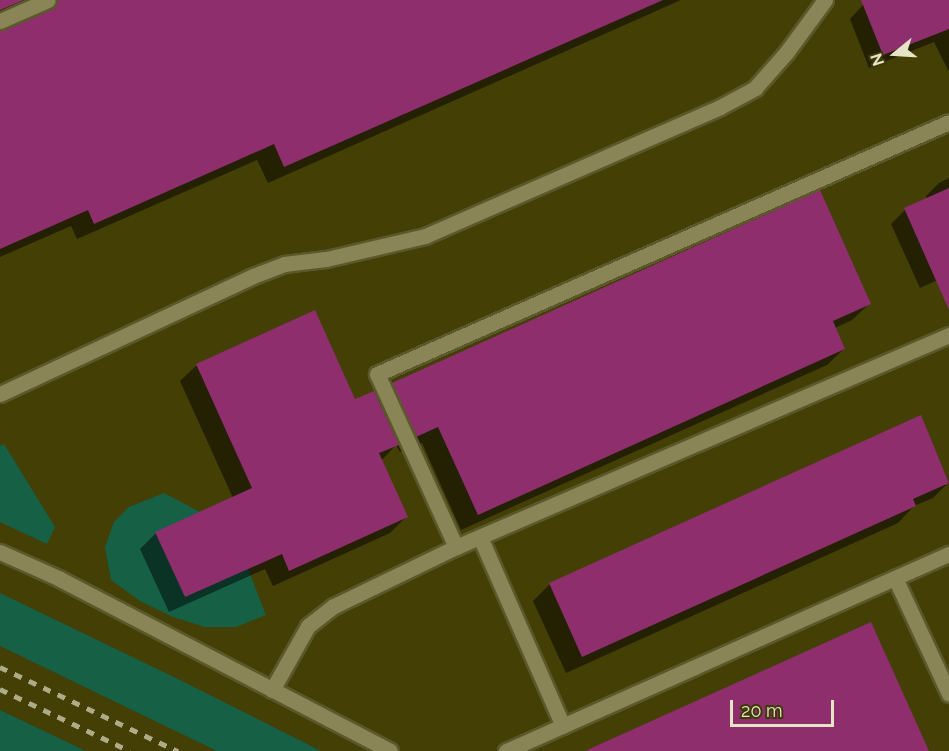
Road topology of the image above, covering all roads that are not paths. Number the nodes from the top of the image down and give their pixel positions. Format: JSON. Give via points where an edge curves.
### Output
{"nodes":[{"id":1,"x":48,"y":0,"type":"edge"},
{"id":2,"x":825,"y":0,"type":"edge"},
{"id":3,"x":0,"y":21,"type":"edge"},
{"id":4,"x":949,"y":122,"type":"edge"},
{"id":5,"x":949,"y":335,"type":"edge"},
{"id":6,"x":0,"y":394,"type":"edge"},
{"id":7,"x":480,"y":537,"type":"junction"},
{"id":8,"x":456,"y":547,"type":"junction"},
{"id":9,"x":0,"y":552,"type":"edge"},
{"id":10,"x":949,"y":554,"type":"edge"},
{"id":11,"x":895,"y":578,"type":"junction"},
{"id":12,"x":272,"y":690,"type":"junction"},
{"id":13,"x":949,"y":693,"type":"edge"},
{"id":14,"x":563,"y":726,"type":"junction"},
{"id":15,"x":390,"y":751,"type":"edge"},
{"id":16,"x":506,"y":751,"type":"edge"}],
"edges":[{"from":1,"to":3,"type":"lane"},
{"from":2,"to":6,"type":"lane","via":[[755,88],[720,107],[425,236],[337,257],[284,264],[253,276]]},
{"from":4,"to":8,"type":"lane","via":[[377,374]]},
{"from":5,"to":7,"type":"lane"},
{"from":7,"to":8,"type":"lane"},
{"from":7,"to":14,"type":"lane"},
{"from":8,"to":12,"type":"lane","via":[[334,606],[308,626]]},
{"from":9,"to":12,"type":"lane","via":[[58,578]]},
{"from":10,"to":11,"type":"lane"},
{"from":11,"to":13,"type":"lane"},
{"from":11,"to":14,"type":"lane"},
{"from":12,"to":15,"type":"lane"},
{"from":14,"to":16,"type":"lane"}]}
